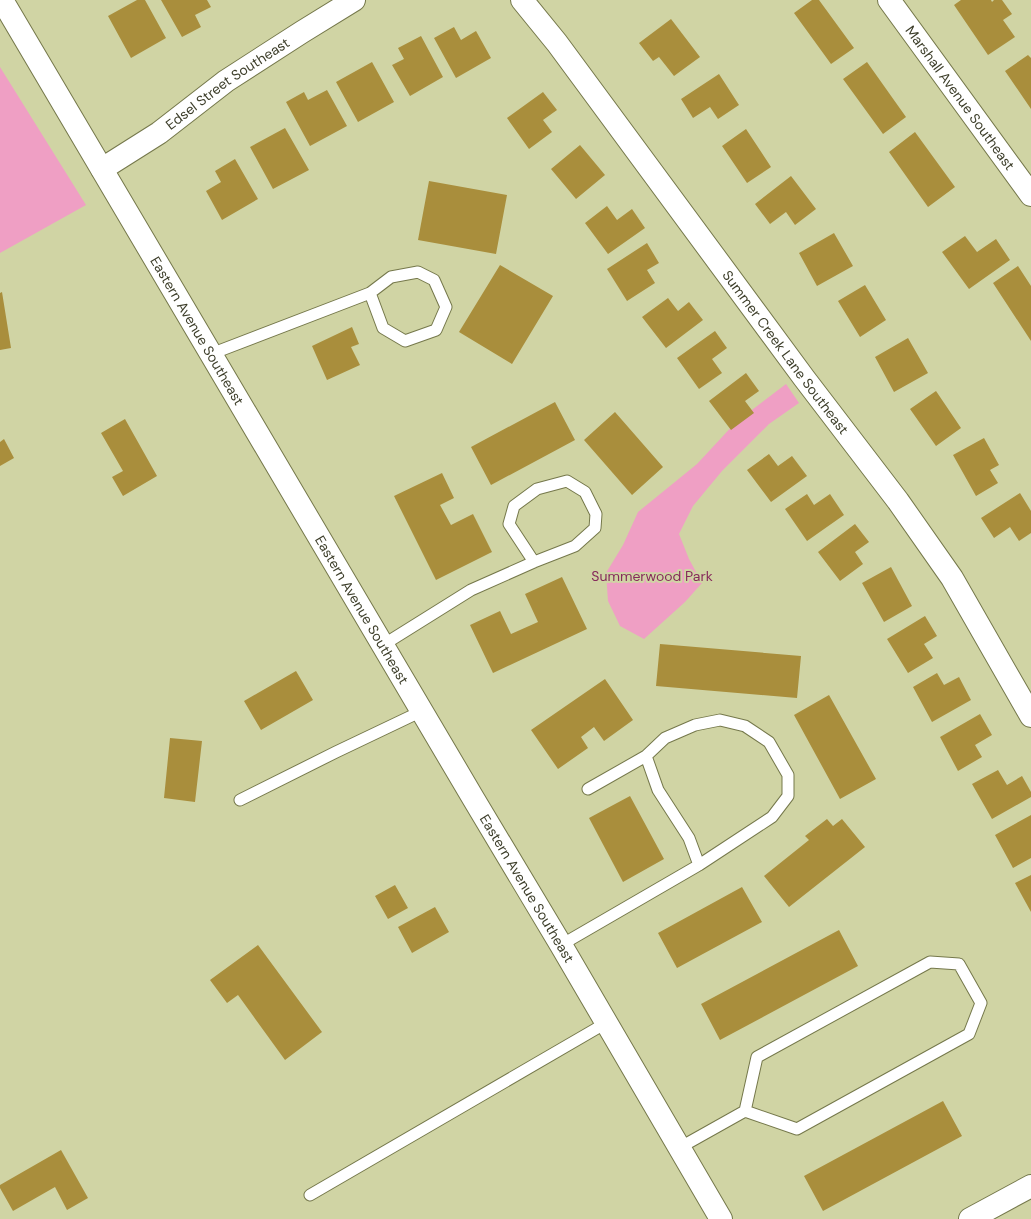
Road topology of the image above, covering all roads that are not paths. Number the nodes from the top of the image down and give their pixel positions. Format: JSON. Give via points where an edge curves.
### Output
{"nodes":[{"id":1,"x":2,"y":0,"type":"edge"},
{"id":2,"x":354,"y":0,"type":"edge"},
{"id":3,"x":522,"y":0,"type":"edge"},
{"id":4,"x":889,"y":0,"type":"edge"},
{"id":5,"x":102,"y":169,"type":"junction"},
{"id":6,"x":1031,"y":195,"type":"edge"},
{"id":7,"x":370,"y":293,"type":"junction"},
{"id":8,"x":211,"y":354,"type":"junction"},
{"id":9,"x":534,"y":562,"type":"junction"},
{"id":10,"x":383,"y":645,"type":"junction"},
{"id":11,"x":422,"y":711,"type":"junction"},
{"id":12,"x":1031,"y":716,"type":"edge"},
{"id":13,"x":646,"y":756,"type":"junction"},
{"id":14,"x":588,"y":789,"type":"dead end"},
{"id":15,"x":240,"y":800,"type":"dead end"},
{"id":16,"x":699,"y":865,"type":"junction"},
{"id":17,"x":561,"y":945,"type":"junction"},
{"id":18,"x":606,"y":1023,"type":"junction"},
{"id":19,"x":745,"y":1111,"type":"junction"},
{"id":20,"x":679,"y":1148,"type":"junction"},
{"id":21,"x":1031,"y":1186,"type":"edge"},
{"id":22,"x":310,"y":1195,"type":"dead end"},
{"id":23,"x":721,"y":1219,"type":"edge"},
{"id":24,"x":970,"y":1219,"type":"edge"}],
"edges":[{"from":1,"to":5,"type":"street","name":"Eastern Avenue Southeast"},
{"from":2,"to":5,"type":"street","name":"Edsel Street Southeast","via":[[226,81],[159,134]]},
{"from":3,"to":12,"type":"street","name":"Summer Creek Lane Southeast","via":[[557,43],[948,571]]},
{"from":4,"to":6,"type":"street","name":"Marshall Avenue Southeast"},
{"from":5,"to":8,"type":"street","name":"Eastern Avenue Southeast"},
{"from":7,"to":7,"type":"lane","via":[[391,277],[418,272],[434,280],[446,307],[436,330],[405,341],[383,328]]},
{"from":7,"to":8,"type":"lane"},
{"from":8,"to":10,"type":"street","name":"Eastern Avenue Southeast"},
{"from":9,"to":9,"type":"lane","via":[[575,546],[595,528],[596,514],[585,492],[567,481],[537,489],[514,506],[509,524]]},
{"from":9,"to":10,"type":"lane","via":[[471,590]]},
{"from":10,"to":11,"type":"street","name":"Eastern Avenue Southeast"},
{"from":11,"to":15,"type":"lane"},
{"from":11,"to":17,"type":"street","name":"Eastern Avenue Southeast"},
{"from":13,"to":14,"type":"lane"},
{"from":13,"to":16,"type":"lane","via":[[658,790],[689,838]]},
{"from":13,"to":16,"type":"lane","via":[[665,738],[695,725],[720,720],[745,726],[769,742],[788,775],[788,796],[772,817]]},
{"from":16,"to":17,"type":"lane"},
{"from":17,"to":18,"type":"street","name":"Eastern Avenue Southeast"},
{"from":18,"to":20,"type":"street","name":"Eastern Avenue Southeast"},
{"from":18,"to":22,"type":"lane"},
{"from":19,"to":19,"type":"lane","via":[[797,1129],[969,1034],[981,1003],[959,964],[930,962],[757,1057]]},
{"from":19,"to":20,"type":"lane"},
{"from":20,"to":23,"type":"street","name":"Eastern Avenue Southeast"},
{"from":21,"to":24,"type":"street"}]}
